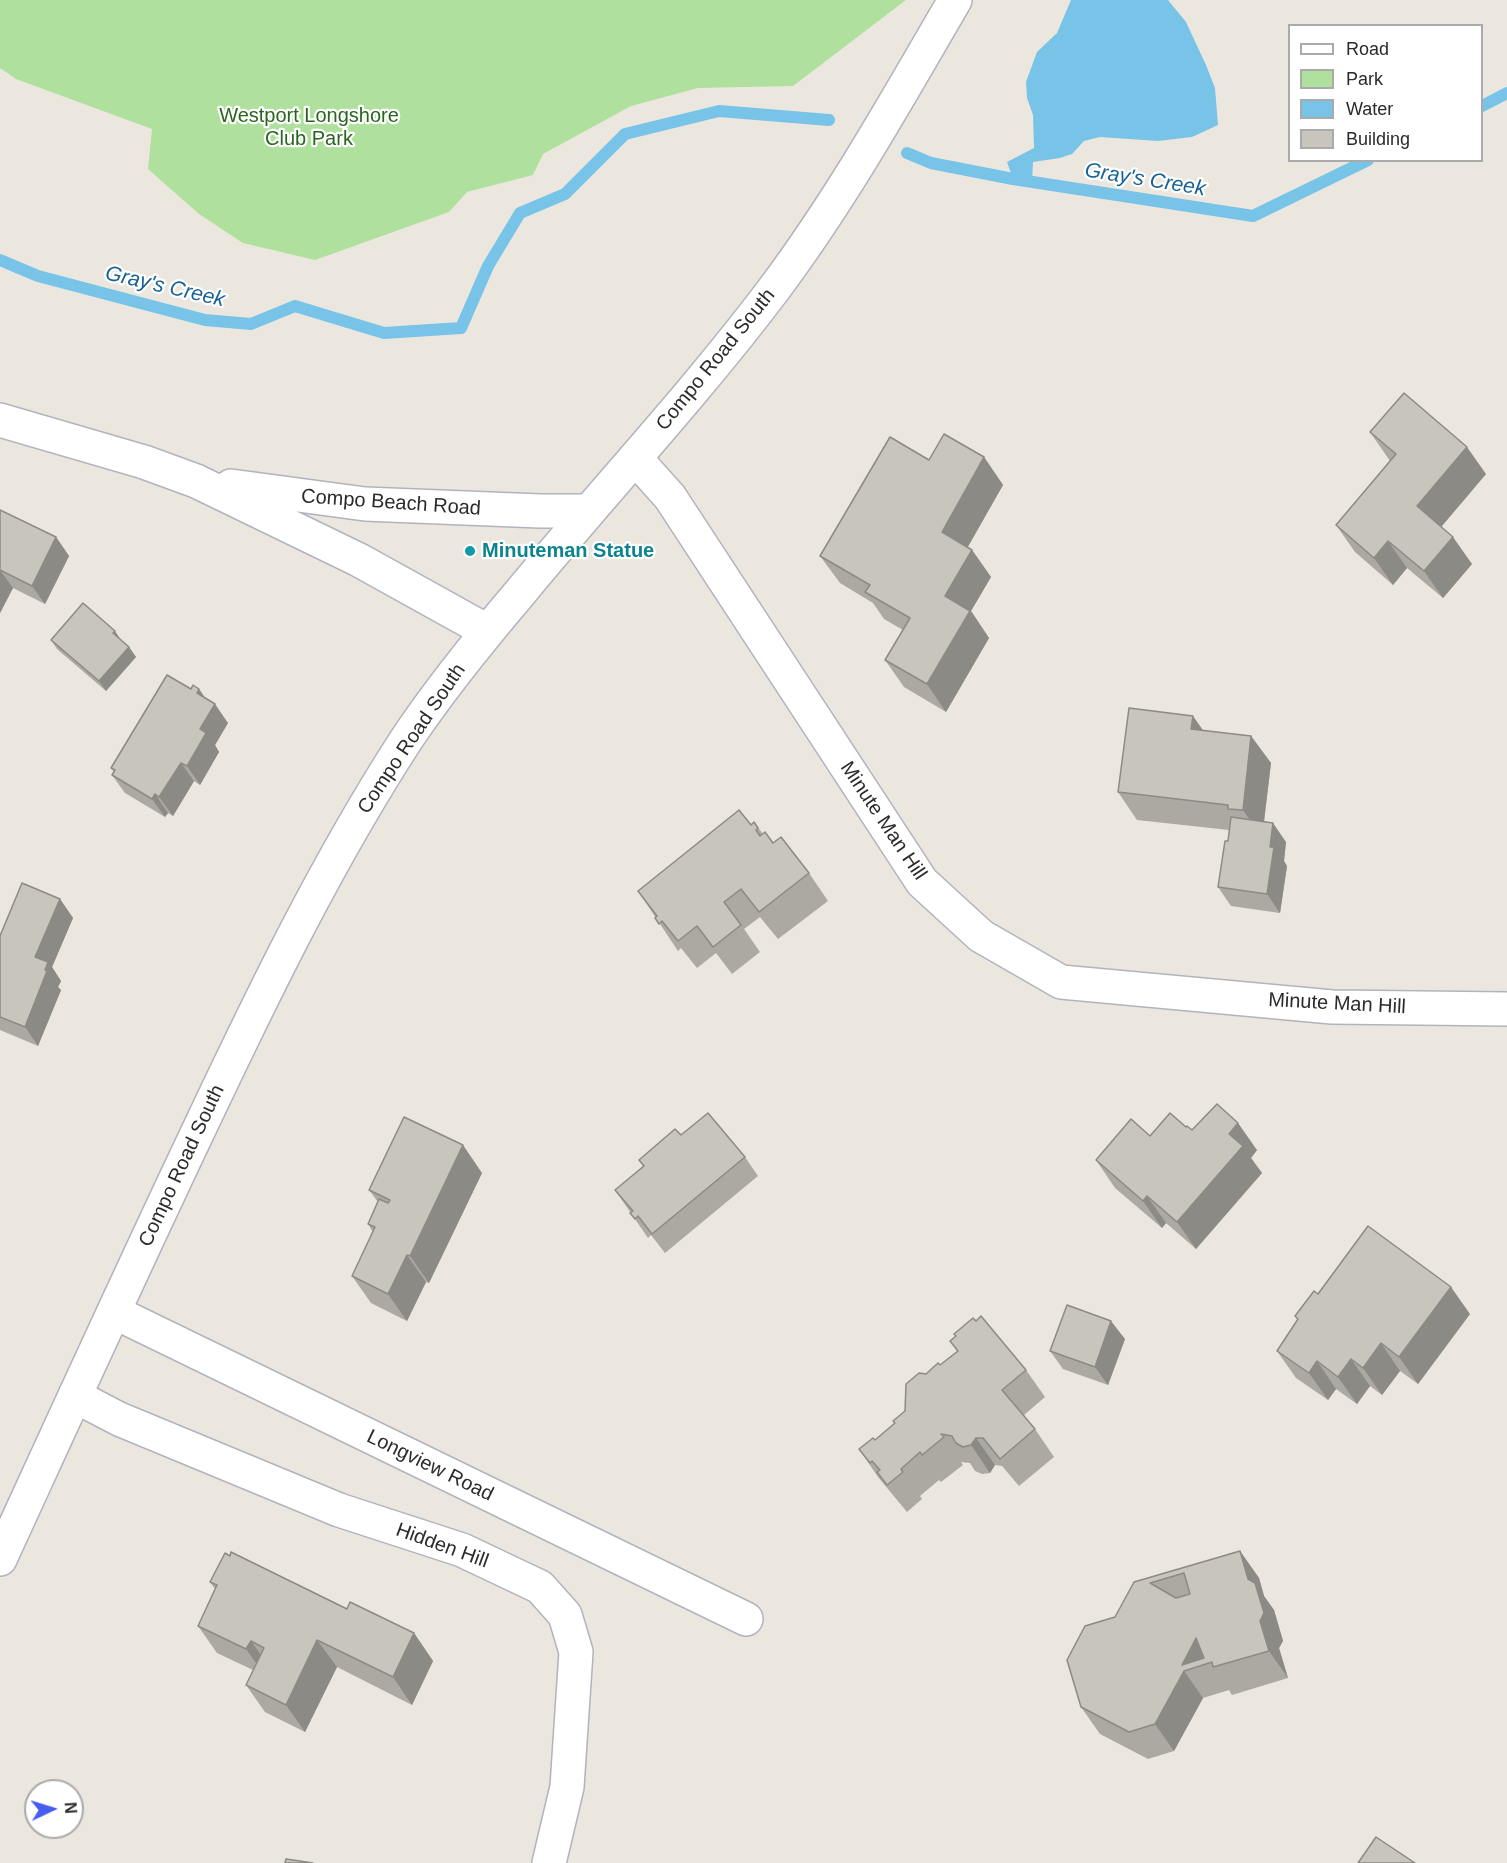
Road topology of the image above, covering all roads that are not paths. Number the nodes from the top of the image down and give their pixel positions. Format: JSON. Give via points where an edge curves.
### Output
{"nodes":[{"id":1,"x":955,"y":0,"type":"edge"},
{"id":2,"x":0,"y":420,"type":"edge"},
{"id":3,"x":635,"y":458,"type":"junction"},
{"id":4,"x":196,"y":481,"type":"junction"},
{"id":5,"x":587,"y":511,"type":"junction"},
{"id":6,"x":487,"y":631,"type":"junction"},
{"id":7,"x":1507,"y":1010,"type":"edge"},
{"id":8,"x":114,"y":1312,"type":"junction"},
{"id":9,"x":75,"y":1396,"type":"junction"},
{"id":10,"x":0,"y":1559,"type":"edge"},
{"id":11,"x":746,"y":1619,"type":"dead end"},
{"id":12,"x":549,"y":1863,"type":"edge"}],
"edges":[{"from":1,"to":3,"type":"street","name":"Compo Road South","via":[[812,235],[766,299]]},
{"from":2,"to":4,"type":"street","name":"Compo Beach Road"},
{"from":3,"to":5,"type":"street","name":"Compo Road South"},
{"from":3,"to":7,"type":"street","name":"Minute Man Hill","via":[[670,497],[922,882],[981,936],[1061,982],[1332,1007]]},
{"from":4,"to":5,"type":"street","name":"Compo Beach Road","via":[[365,504]]},
{"from":4,"to":6,"type":"street","name":"Compo Beach Road","via":[[359,560]]},
{"from":5,"to":6,"type":"street","name":"Compo Road South"},
{"from":6,"to":8,"type":"street","name":"Compo Road South","via":[[409,736],[321,883],[222,1080]]},
{"from":8,"to":9,"type":"street","name":"Compo Road South"},
{"from":8,"to":11,"type":"street","name":"Longview Road"},
{"from":9,"to":10,"type":"street","name":"Compo Road South"},
{"from":9,"to":12,"type":"street","name":"Hidden Hill","via":[[119,1419],[328,1506],[462,1550],[540,1587],[565,1615],[576,1652],[567,1787]]}]}
